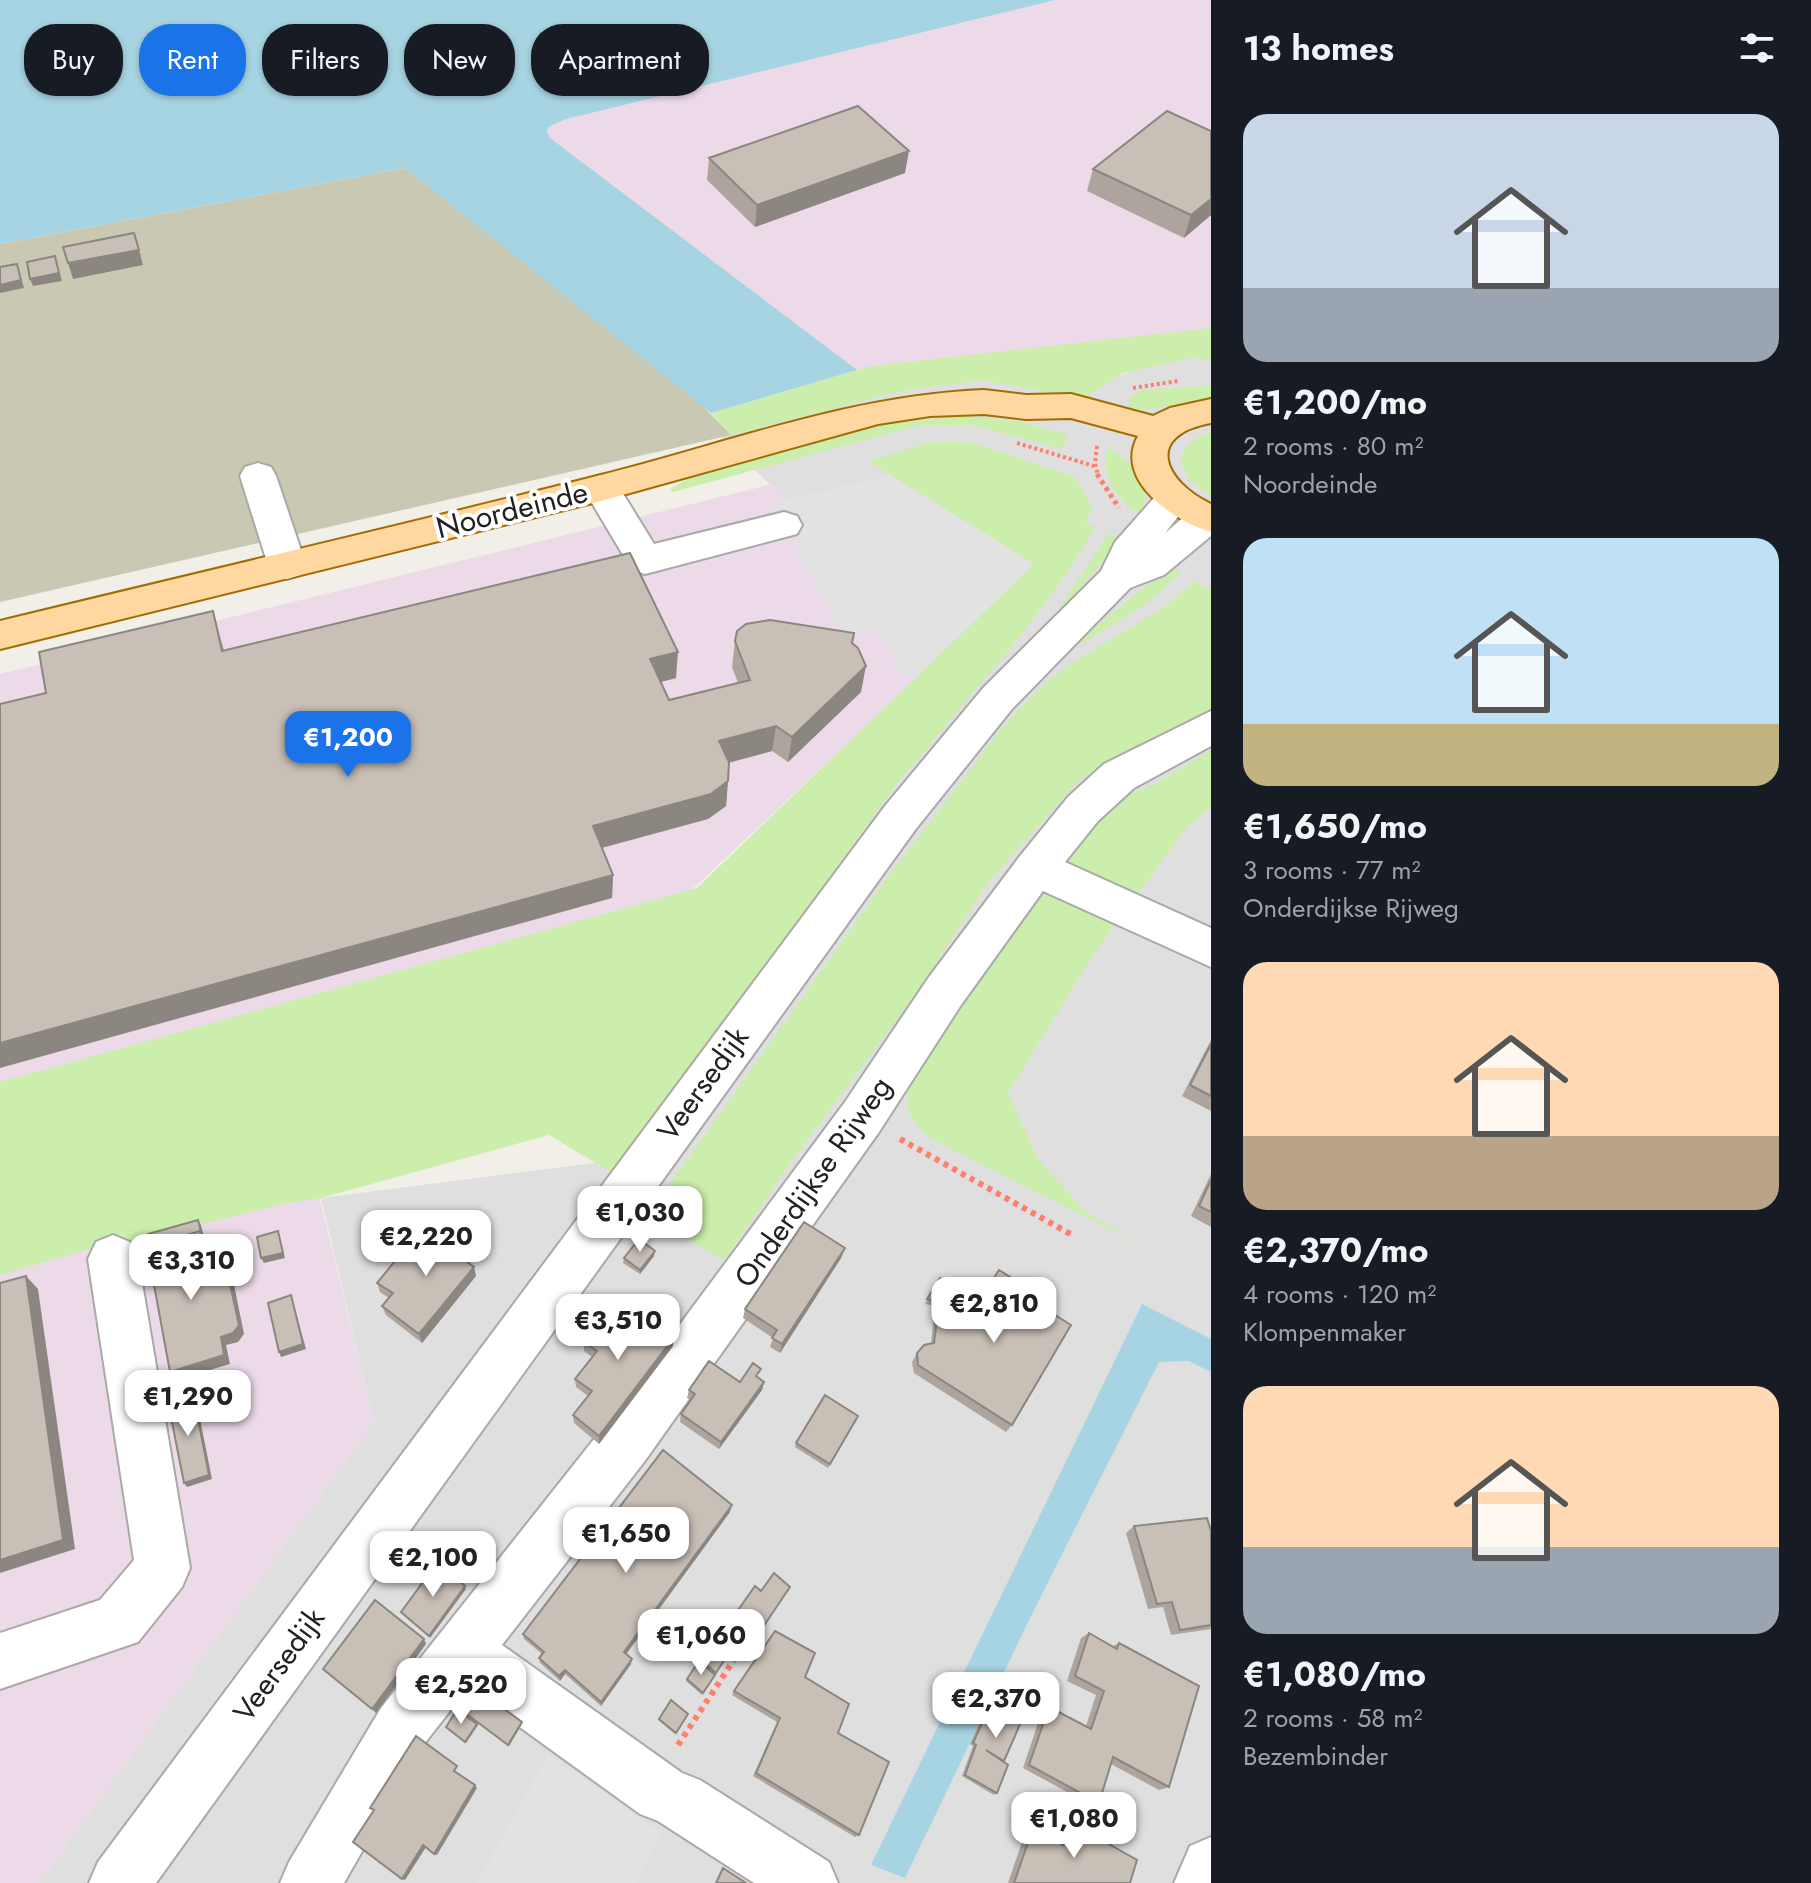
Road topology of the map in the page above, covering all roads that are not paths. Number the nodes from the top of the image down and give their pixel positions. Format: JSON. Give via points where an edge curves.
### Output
{"nodes":[{"id":1,"x":1211,"y":411,"type":"edge"},
{"id":2,"x":1155,"y":441,"type":"junction"},
{"id":3,"x":258,"y":476,"type":"dead end"},
{"id":4,"x":601,"y":488,"type":"junction"},
{"id":5,"x":1174,"y":499,"type":"junction"},
{"id":6,"x":1210,"y":518,"type":"edge"},
{"id":7,"x":784,"y":525,"type":"dead end"},
{"id":8,"x":287,"y":565,"type":"junction"},
{"id":9,"x":1117,"y":578,"type":"junction"},
{"id":10,"x":0,"y":635,"type":"edge"},
{"id":11,"x":1211,"y":727,"type":"edge"},
{"id":12,"x":1035,"y":868,"type":"junction"},
{"id":13,"x":1211,"y":948,"type":"edge"},
{"id":14,"x":113,"y":1259,"type":"dead end"},
{"id":15,"x":461,"y":1650,"type":"junction"},
{"id":16,"x":0,"y":1661,"type":"edge"},
{"id":17,"x":1211,"y":1867,"type":"edge"},
{"id":18,"x":119,"y":1883,"type":"edge"},
{"id":19,"x":310,"y":1883,"type":"edge"},
{"id":20,"x":808,"y":1883,"type":"edge"},
{"id":21,"x":1204,"y":1883,"type":"edge"}],
"edges":[{"from":1,"to":2,"type":"main road","via":[[1178,418]]},
{"from":2,"to":4,"type":"main road","name":"Noordeinde","via":[[1062,425],[1026,407],[930,404],[878,412]]},
{"from":2,"to":5,"type":"main road","via":[[1154,476]]},
{"from":3,"to":8,"type":"street"},
{"from":4,"to":7,"type":"street","via":[[645,560]]},
{"from":4,"to":8,"type":"main road","name":"Noordeinde"},
{"from":5,"to":6,"type":"main road"},
{"from":5,"to":9,"type":"street","name":"Veersedijk","via":[[1128,551]]},
{"from":6,"to":9,"type":"street","name":"Veersedijk","via":[[1151,565]]},
{"from":8,"to":10,"type":"main road","name":"Noordeinde"},
{"from":9,"to":18,"type":"street","name":"Veersedijk","via":[[998,698],[900,818]]},
{"from":11,"to":12,"type":"street","name":"Onderdijkse Rijweg","via":[[1119,776],[1083,809]]},
{"from":12,"to":13,"type":"street"},
{"from":12,"to":15,"type":"street","name":"Onderdijkse Rijweg","via":[[625,1443]]},
{"from":14,"to":16,"type":"street","via":[[163,1568],[118,1622]]},
{"from":15,"to":19,"type":"street","name":"Onderdijkse Rijweg","via":[[401,1728]]},
{"from":15,"to":20,"type":"street","via":[[664,1793]]},
{"from":17,"to":21,"type":"street"}]}
